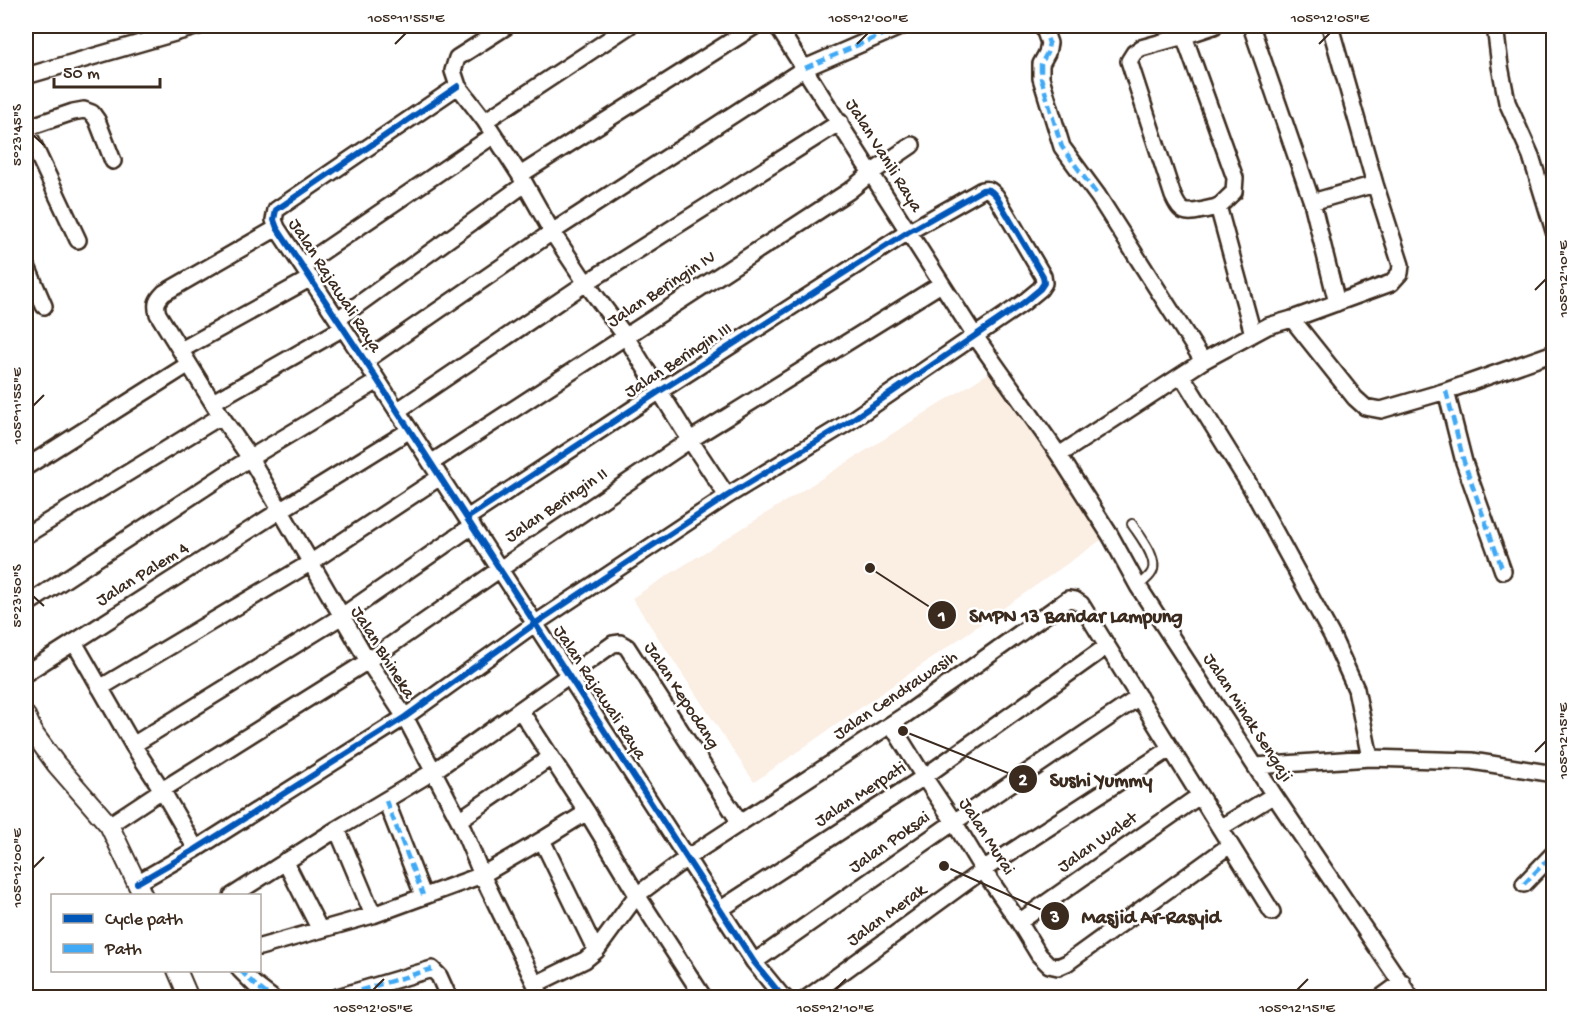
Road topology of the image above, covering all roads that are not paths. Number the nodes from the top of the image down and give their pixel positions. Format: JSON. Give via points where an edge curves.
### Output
{"nodes":[{"id":1,"x":199,"y":26,"type":"edge"},
{"id":2,"x":507,"y":26,"type":"edge"},
{"id":3,"x":629,"y":26,"type":"edge"},
{"id":4,"x":755,"y":26,"type":"edge"},
{"id":5,"x":777,"y":26,"type":"edge"},
{"id":6,"x":902,"y":26,"type":"edge"},
{"id":7,"x":1043,"y":26,"type":"edge"},
{"id":8,"x":1214,"y":26,"type":"edge"},
{"id":9,"x":1251,"y":26,"type":"edge"},
{"id":10,"x":1330,"y":26,"type":"edge"},
{"id":11,"x":1495,"y":26,"type":"edge"},
{"id":12,"x":1184,"y":36,"type":"junction"},
{"id":13,"x":805,"y":68,"type":"junction"},
{"id":14,"x":26,"y":76,"type":"edge"},
{"id":15,"x":458,"y":86,"type":"junction"},
{"id":16,"x":485,"y":121,"type":"junction"},
{"id":17,"x":840,"y":122,"type":"junction"},
{"id":18,"x":26,"y":128,"type":"edge"},
{"id":19,"x":494,"y":135,"type":"junction"},
{"id":20,"x":912,"y":145,"type":"dead end"},
{"id":21,"x":113,"y":161,"type":"dead end"},
{"id":22,"x":871,"y":173,"type":"junction"},
{"id":23,"x":522,"y":179,"type":"junction"},
{"id":24,"x":1375,"y":184,"type":"junction"},
{"id":25,"x":1312,"y":202,"type":"junction"},
{"id":26,"x":1218,"y":206,"type":"junction"},
{"id":27,"x":276,"y":224,"type":"junction"},
{"id":28,"x":1554,"y":231,"type":"edge"},
{"id":29,"x":552,"y":232,"type":"junction"},
{"id":30,"x":908,"y":232,"type":"junction"},
{"id":31,"x":78,"y":240,"type":"dead end"},
{"id":32,"x":26,"y":264,"type":"edge"},
{"id":33,"x":307,"y":272,"type":"junction"},
{"id":34,"x":586,"y":283,"type":"junction"},
{"id":35,"x":941,"y":284,"type":"junction"},
{"id":36,"x":1337,"y":303,"type":"junction"},
{"id":37,"x":44,"y":306,"type":"dead end"},
{"id":38,"x":1292,"y":319,"type":"junction"},
{"id":39,"x":340,"y":323,"type":"junction"},
{"id":40,"x":1253,"y":334,"type":"junction"},
{"id":41,"x":975,"y":336,"type":"junction"},
{"id":42,"x":626,"y":337,"type":"junction"},
{"id":43,"x":181,"y":350,"type":"junction"},
{"id":44,"x":1554,"y":352,"type":"edge"},
{"id":45,"x":365,"y":361,"type":"junction"},
{"id":46,"x":1203,"y":361,"type":"junction"},
{"id":47,"x":189,"y":364,"type":"junction"},
{"id":48,"x":1182,"y":376,"type":"junction"},
{"id":49,"x":378,"y":381,"type":"junction"},
{"id":50,"x":660,"y":391,"type":"junction"},
{"id":51,"x":1446,"y":391,"type":"junction"},
{"id":52,"x":217,"y":409,"type":"junction"},
{"id":53,"x":398,"y":411,"type":"junction"},
{"id":54,"x":410,"y":430,"type":"junction"},
{"id":55,"x":690,"y":440,"type":"junction"},
{"id":56,"x":1059,"y":455,"type":"junction"},
{"id":57,"x":250,"y":458,"type":"junction"},
{"id":58,"x":431,"y":464,"type":"junction"},
{"id":59,"x":26,"y":467,"type":"edge"},
{"id":60,"x":440,"y":477,"type":"junction"},
{"id":61,"x":727,"y":496,"type":"junction"},
{"id":62,"x":281,"y":510,"type":"junction"},
{"id":63,"x":469,"y":522,"type":"junction"},
{"id":64,"x":1132,"y":524,"type":"dead end"},
{"id":65,"x":26,"y":535,"type":"edge"},
{"id":66,"x":310,"y":563,"type":"junction"},
{"id":67,"x":500,"y":569,"type":"junction"},
{"id":68,"x":1503,"y":571,"type":"dead end"},
{"id":69,"x":1138,"y":586,"type":"junction"},
{"id":70,"x":26,"y":606,"type":"edge"},
{"id":71,"x":342,"y":616,"type":"junction"},
{"id":72,"x":535,"y":623,"type":"junction"},
{"id":73,"x":74,"y":642,"type":"junction"},
{"id":74,"x":1107,"y":646,"type":"junction"},
{"id":75,"x":368,"y":661,"type":"junction"},
{"id":76,"x":26,"y":673,"type":"edge"},
{"id":77,"x":569,"y":675,"type":"junction"},
{"id":78,"x":100,"y":688,"type":"junction"},
{"id":79,"x":1138,"y":697,"type":"junction"},
{"id":80,"x":520,"y":710,"type":"junction"},
{"id":81,"x":26,"y":716,"type":"edge"},
{"id":82,"x":405,"y":717,"type":"junction"},
{"id":83,"x":891,"y":724,"type":"junction"},
{"id":84,"x":133,"y":745,"type":"junction"},
{"id":85,"x":1170,"y":748,"type":"junction"},
{"id":86,"x":550,"y":757,"type":"junction"},
{"id":87,"x":1370,"y":758,"type":"junction"},
{"id":88,"x":1256,"y":766,"type":"junction"},
{"id":89,"x":434,"y":771,"type":"junction"},
{"id":90,"x":1554,"y":774,"type":"edge"},
{"id":91,"x":924,"y":777,"type":"junction"},
{"id":92,"x":162,"y":790,"type":"junction"},
{"id":93,"x":1274,"y":795,"type":"junction"},
{"id":94,"x":1199,"y":796,"type":"junction"},
{"id":95,"x":386,"y":801,"type":"junction"},
{"id":96,"x":587,"y":812,"type":"junction"},
{"id":97,"x":459,"y":820,"type":"junction"},
{"id":98,"x":954,"y":822,"type":"junction"},
{"id":99,"x":740,"y":823,"type":"junction"},
{"id":100,"x":109,"y":825,"type":"junction"},
{"id":101,"x":1220,"y":828,"type":"junction"},
{"id":102,"x":337,"y":829,"type":"junction"},
{"id":103,"x":543,"y":840,"type":"junction"},
{"id":104,"x":1230,"y":845,"type":"junction"},
{"id":105,"x":196,"y":849,"type":"junction"},
{"id":106,"x":1554,"y":853,"type":"edge"},
{"id":107,"x":688,"y":857,"type":"junction"},
{"id":108,"x":285,"y":861,"type":"junction"},
{"id":109,"x":983,"y":870,"type":"junction"},
{"id":110,"x":482,"y":875,"type":"junction"},
{"id":111,"x":1524,"y":884,"type":"dead end"},
{"id":112,"x":140,"y":889,"type":"edge"},
{"id":113,"x":235,"y":894,"type":"edge"},
{"id":114,"x":423,"y":895,"type":"junction"},
{"id":115,"x":637,"y":895,"type":"junction"},
{"id":116,"x":720,"y":909,"type":"junction"},
{"id":117,"x":1272,"y":912,"type":"dead end"},
{"id":118,"x":373,"y":915,"type":"junction"},
{"id":119,"x":1019,"y":922,"type":"junction"},
{"id":120,"x":320,"y":930,"type":"junction"},
{"id":121,"x":261,"y":947,"type":"edge"},
{"id":122,"x":596,"y":951,"type":"junction"},
{"id":123,"x":754,"y":962,"type":"junction"},
{"id":124,"x":178,"y":972,"type":"edge"},
{"id":125,"x":242,"y":972,"type":"edge"},
{"id":126,"x":1402,"y":982,"type":"junction"},
{"id":127,"x":539,"y":991,"type":"edge"},
{"id":128,"x":189,"y":998,"type":"edge"},
{"id":129,"x":272,"y":998,"type":"edge"},
{"id":130,"x":334,"y":998,"type":"edge"},
{"id":131,"x":449,"y":998,"type":"edge"},
{"id":132,"x":704,"y":998,"type":"edge"},
{"id":133,"x":785,"y":998,"type":"edge"},
{"id":134,"x":807,"y":998,"type":"edge"},
{"id":135,"x":1380,"y":998,"type":"edge"},
{"id":136,"x":1411,"y":998,"type":"edge"}],
"edges":[{"from":1,"to":14,"type":"street"},
{"from":2,"to":15,"type":"street","via":[[457,58],[453,71]]},
{"from":3,"to":16,"type":"street"},
{"from":4,"to":23,"type":"street"},
{"from":5,"to":13,"type":"street","name":"Jalan Vanili Raya"},
{"from":6,"to":13,"type":"street"},
{"from":7,"to":46,"type":"street","via":[[1049,43],[1041,64],[1041,78],[1062,147],[1098,196]]},
{"from":8,"to":12,"type":"street"},
{"from":9,"to":25,"type":"street"},
{"from":10,"to":24,"type":"street"},
{"from":11,"to":28,"type":"street","via":[[1507,102],[1531,156]]},
{"from":12,"to":26,"type":"street","via":[[1235,178],[1234,192]]},
{"from":12,"to":26,"type":"street","via":[[1141,48],[1129,61],[1178,208],[1194,212]]},
{"from":13,"to":17,"type":"street","name":"Jalan Vanili Raya"},
{"from":13,"to":29,"type":"street"},
{"from":15,"to":16,"type":"street"},
{"from":15,"to":27,"type":"street","via":[[276,210]]},
{"from":16,"to":19,"type":"street"},
{"from":17,"to":22,"type":"street","name":"Jalan Vanili Raya"},
{"from":17,"to":34,"type":"street"},
{"from":18,"to":21,"type":"street","via":[[73,112],[92,113]]},
{"from":18,"to":31,"type":"street"},
{"from":19,"to":23,"type":"street"},
{"from":19,"to":33,"type":"street"},
{"from":20,"to":22,"type":"street","name":"Jalan Beringin IV"},
{"from":22,"to":30,"type":"street","name":"Jalan Vanili Raya"},
{"from":22,"to":42,"type":"street","name":"Jalan Beringin IV"},
{"from":23,"to":29,"type":"street"},
{"from":23,"to":39,"type":"street"},
{"from":24,"to":25,"type":"street"},
{"from":24,"to":36,"type":"street","via":[[1401,265],[1400,273],[1391,283]]},
{"from":25,"to":36,"type":"street"},
{"from":26,"to":40,"type":"street"},
{"from":27,"to":33,"type":"street","name":"Jalan Rajawali Raya"},
{"from":27,"to":43,"type":"street","name":"Jalan Bhineka","via":[[158,298],[158,314]]},
{"from":29,"to":34,"type":"street"},
{"from":29,"to":45,"type":"street"},
{"from":30,"to":35,"type":"street","name":"Jalan Vanili Raya"},
{"from":30,"to":41,"type":"street","name":"Jalan Beringin III","via":[[982,190],[990,190],[996,196],[1044,283],[1023,303]]},
{"from":30,"to":50,"type":"street","name":"Jalan Beringin III"},
{"from":32,"to":37,"type":"street"},
{"from":33,"to":39,"type":"street","name":"Jalan Rajawali Raya"},
{"from":33,"to":43,"type":"street"},
{"from":34,"to":42,"type":"street"},
{"from":34,"to":53,"type":"street"},
{"from":35,"to":41,"type":"street","name":"Jalan Vanili Raya"},
{"from":35,"to":55,"type":"street","name":"Jalan Beringin II"},
{"from":36,"to":38,"type":"street"},
{"from":38,"to":40,"type":"street"},
{"from":38,"to":51,"type":"street","via":[[1365,407],[1381,410]]},
{"from":39,"to":45,"type":"street","name":"Jalan Rajawali Raya"},
{"from":39,"to":52,"type":"street"},
{"from":40,"to":46,"type":"street"},
{"from":41,"to":56,"type":"street","name":"Jalan Vanili Raya"},
{"from":41,"to":61,"type":"street","via":[[847,423]]},
{"from":42,"to":50,"type":"street"},
{"from":42,"to":58,"type":"street","name":"Jalan Beringin IV"},
{"from":43,"to":47,"type":"street","name":"Jalan Bhineka"},
{"from":44,"to":51,"type":"street"},
{"from":45,"to":49,"type":"street","name":"Jalan Rajawali Raya"},
{"from":46,"to":48,"type":"street"},
{"from":47,"to":52,"type":"street","name":"Jalan Bhineka"},
{"from":47,"to":59,"type":"street"},
{"from":48,"to":56,"type":"street"},
{"from":48,"to":87,"type":"street","via":[[1249,484],[1332,636],[1356,689]]},
{"from":49,"to":53,"type":"street","name":"Jalan Rajawali Raya"},
{"from":49,"to":57,"type":"street"},
{"from":50,"to":55,"type":"street"},
{"from":50,"to":63,"type":"street","name":"Jalan Beringin III"},
{"from":51,"to":68,"type":"street","via":[[1464,462]]},
{"from":52,"to":57,"type":"street","name":"Jalan Bhineka"},
{"from":52,"to":65,"type":"street"},
{"from":53,"to":54,"type":"street","name":"Jalan Rajawali Raya"},
{"from":54,"to":58,"type":"street","name":"Jalan Rajawali Raya"},
{"from":54,"to":62,"type":"street","name":"Jalan Palem 4"},
{"from":55,"to":61,"type":"street"},
{"from":55,"to":67,"type":"street","name":"Jalan Beringin II"},
{"from":56,"to":69,"type":"street","name":"Jalan Minak Sengaji"},
{"from":57,"to":62,"type":"street","name":"Jalan Bhineka"},
{"from":57,"to":70,"type":"street"},
{"from":58,"to":60,"type":"street","name":"Jalan Rajawali Raya"},
{"from":60,"to":63,"type":"street","name":"Jalan Rajawali Raya"},
{"from":60,"to":66,"type":"street"},
{"from":61,"to":72,"type":"street"},
{"from":62,"to":66,"type":"street","name":"Jalan Bhineka"},
{"from":62,"to":73,"type":"street","name":"Jalan Palem 4"},
{"from":63,"to":67,"type":"street","name":"Jalan Rajawali Raya"},
{"from":63,"to":71,"type":"street","name":"Jalan Beringin III"},
{"from":64,"to":69,"type":"lane","via":[[1154,559],[1151,574]]},
{"from":66,"to":71,"type":"street","name":"Jalan Bhineka"},
{"from":66,"to":78,"type":"street"},
{"from":67,"to":72,"type":"street","name":"Jalan Rajawali Raya"},
{"from":67,"to":75,"type":"street","name":"Jalan Beringin II"},
{"from":69,"to":88,"type":"street","name":"Jalan Minak Sengaji"},
{"from":71,"to":75,"type":"street","name":"Jalan Bhineka"},
{"from":71,"to":84,"type":"street","name":"Jalan Beringin III"},
{"from":72,"to":77,"type":"street","name":"Jalan Rajawali Raya"},
{"from":72,"to":82,"type":"street"},
{"from":73,"to":76,"type":"street","name":"Jalan Palem 4"},
{"from":73,"to":78,"type":"street"},
{"from":74,"to":79,"type":"street","name":"Jalan Cendrawasih"},
{"from":74,"to":83,"type":"street","name":"Jalan Cendrawasih","via":[[1081,604],[1068,599]]},
{"from":74,"to":91,"type":"street","name":"Jalan Merpati"},
{"from":75,"to":82,"type":"street","name":"Jalan Bhineka"},
{"from":75,"to":92,"type":"street","name":"Jalan Beringin II"},
{"from":77,"to":80,"type":"street","name":"Jalan Kepodang"},
{"from":77,"to":99,"type":"street","name":"Jalan Kepodang","via":[[613,644],[627,647]]},
{"from":77,"to":107,"type":"street","name":"Jalan Rajawali Raya"},
{"from":78,"to":84,"type":"street"},
{"from":79,"to":85,"type":"street","name":"Jalan Cendrawasih"},
{"from":79,"to":98,"type":"street","name":"Jalan Poksai"},
{"from":80,"to":86,"type":"street"},
{"from":80,"to":89,"type":"street","name":"Jalan Kepodang"},
{"from":81,"to":100,"type":"street","via":[[56,764]]},
{"from":82,"to":89,"type":"street","name":"Jalan Bhineka"},
{"from":82,"to":105,"type":"street"},
{"from":83,"to":91,"type":"street","name":"Jalan Murai"},
{"from":83,"to":99,"type":"street","name":"Jalan Cendrawasih"},
{"from":84,"to":92,"type":"street"},
{"from":85,"to":94,"type":"street","name":"Jalan Cendrawasih"},
{"from":85,"to":109,"type":"street","name":"Jalan Merak"},
{"from":86,"to":96,"type":"street"},
{"from":86,"to":97,"type":"street"},
{"from":87,"to":88,"type":"street"},
{"from":87,"to":90,"type":"street","via":[[1472,761]]},
{"from":88,"to":93,"type":"street","name":"Jalan Minak Sengaji"},
{"from":89,"to":95,"type":"street","name":"Jalan Kepodang"},
{"from":89,"to":97,"type":"street","name":"Jalan Bhineka"},
{"from":91,"to":98,"type":"street","name":"Jalan Murai"},
{"from":91,"to":116,"type":"street","name":"Jalan Merpati"},
{"from":92,"to":100,"type":"street","name":"Jalan Beringin II"},
{"from":92,"to":105,"type":"street"},
{"from":93,"to":101,"type":"street"},
{"from":93,"to":126,"type":"street","name":"Jalan Minak Sengaji"},
{"from":94,"to":101,"type":"street","name":"Jalan Cendrawasih"},
{"from":94,"to":119,"type":"street","name":"Jalan Walet"},
{"from":95,"to":102,"type":"street","name":"Jalan Kepodang"},
{"from":95,"to":114,"type":"street"},
{"from":96,"to":103,"type":"street"},
{"from":96,"to":115,"type":"street"},
{"from":97,"to":110,"type":"street","name":"Jalan Bhineka"},
{"from":98,"to":109,"type":"street","name":"Jalan Murai"},
{"from":98,"to":123,"type":"street","name":"Jalan Poksai"},
{"from":99,"to":107,"type":"street","name":"Jalan Cendrawasih"},
{"from":100,"to":112,"type":"street"},
{"from":101,"to":104,"type":"street","name":"Jalan Cendrawasih"},
{"from":102,"to":108,"type":"street","name":"Jalan Kepodang"},
{"from":102,"to":118,"type":"street"},
{"from":103,"to":110,"type":"street"},
{"from":103,"to":122,"type":"street"},
{"from":104,"to":117,"type":"street","name":"Jalan Cendrawasih"},
{"from":104,"to":119,"type":"street","name":"Jalan Murai","via":[[1058,967],[1049,965],[1039,955]]},
{"from":105,"to":112,"type":"street"},
{"from":106,"to":111,"type":"street"},
{"from":107,"to":115,"type":"street","name":"Jalan Cendrawasih"},
{"from":107,"to":116,"type":"street","name":"Jalan Rajawali Raya"},
{"from":108,"to":113,"type":"street","name":"Jalan Kepodang"},
{"from":108,"to":120,"type":"street"},
{"from":109,"to":119,"type":"street","name":"Jalan Murai"},
{"from":109,"to":134,"type":"street","name":"Jalan Merak"},
{"from":110,"to":114,"type":"street"},
{"from":110,"to":127,"type":"street","name":"Jalan Bhineka"},
{"from":114,"to":118,"type":"street"},
{"from":115,"to":122,"type":"street","name":"Jalan Cendrawasih"},
{"from":115,"to":132,"type":"street"},
{"from":116,"to":123,"type":"street","name":"Jalan Rajawali Raya"},
{"from":118,"to":120,"type":"street"},
{"from":120,"to":121,"type":"street"},
{"from":122,"to":127,"type":"street","name":"Jalan Cendrawasih"},
{"from":123,"to":133,"type":"street","name":"Jalan Rajawali Raya"},
{"from":124,"to":128,"type":"street"},
{"from":125,"to":129,"type":"street"},
{"from":126,"to":135,"type":"street"},
{"from":126,"to":136,"type":"street","name":"Jalan Minak Sengaji"},
{"from":130,"to":131,"type":"street","via":[[432,969],[440,976]]}]}
